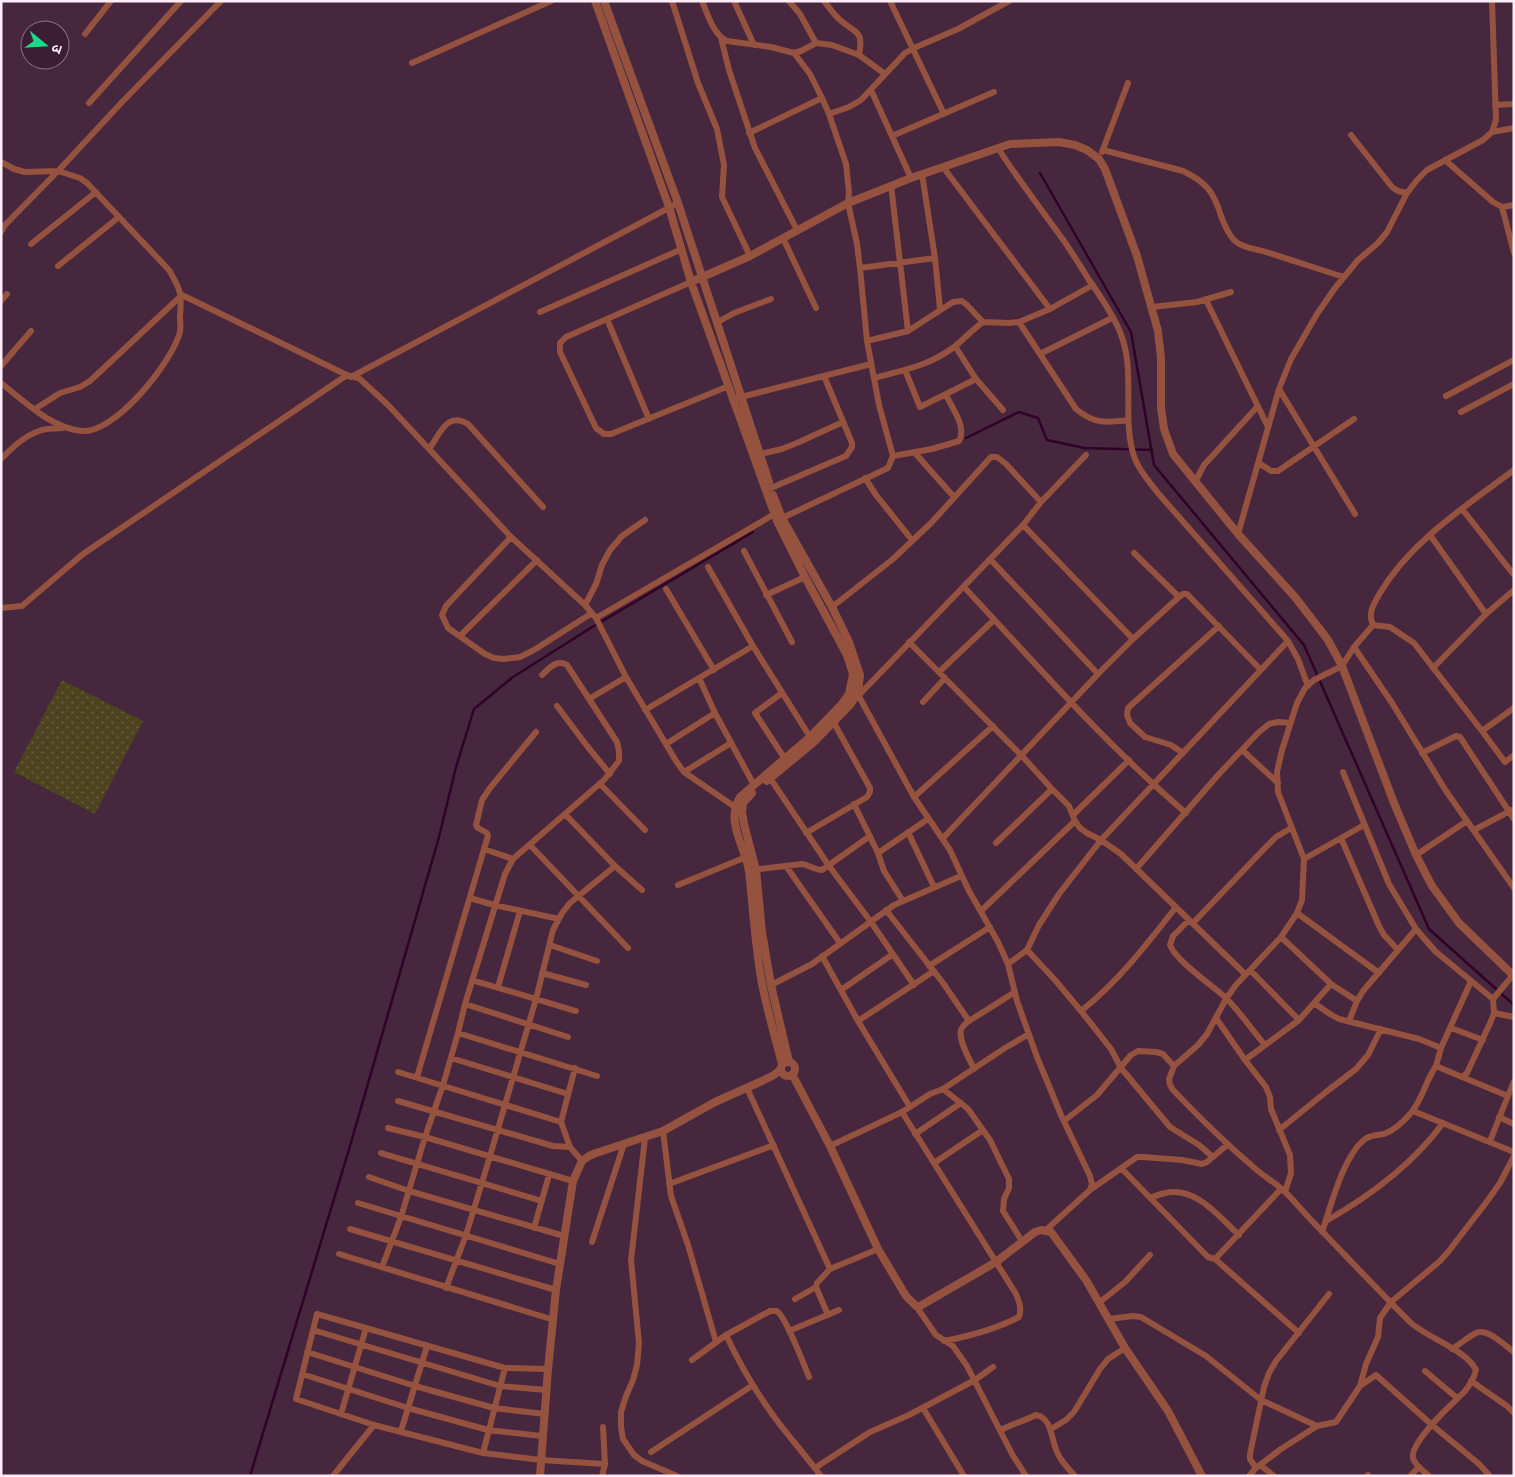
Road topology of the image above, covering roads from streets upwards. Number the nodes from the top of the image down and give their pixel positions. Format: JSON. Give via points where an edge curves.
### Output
{"nodes":[{"id":1,"x":111,"y":1,"type":"edge"},
{"id":2,"x":182,"y":1,"type":"edge"},
{"id":3,"x":221,"y":1,"type":"edge"},
{"id":4,"x":551,"y":1,"type":"edge"},
{"id":5,"x":595,"y":1,"type":"edge"},
{"id":6,"x":604,"y":1,"type":"edge"},
{"id":7,"x":672,"y":1,"type":"edge"},
{"id":8,"x":702,"y":1,"type":"edge"},
{"id":9,"x":734,"y":1,"type":"edge"},
{"id":10,"x":789,"y":1,"type":"edge"},
{"id":11,"x":824,"y":1,"type":"edge"},
{"id":12,"x":890,"y":1,"type":"edge"},
{"id":13,"x":1009,"y":1,"type":"edge"},
{"id":14,"x":1492,"y":1,"type":"edge"},
{"id":15,"x":85,"y":34,"type":"dead end"},
{"id":16,"x":721,"y":38,"type":"junction"},
{"id":17,"x":816,"y":43,"type":"junction"},
{"id":18,"x":754,"y":45,"type":"junction"},
{"id":19,"x":914,"y":48,"type":"junction"},
{"id":20,"x":794,"y":53,"type":"junction"},
{"id":21,"x":859,"y":54,"type":"junction"},
{"id":22,"x":412,"y":63,"type":"dead end"},
{"id":23,"x":885,"y":74,"type":"junction"},
{"id":24,"x":1128,"y":83,"type":"dead end"},
{"id":25,"x":871,"y":90,"type":"junction"},
{"id":26,"x":994,"y":92,"type":"dead end"},
{"id":27,"x":822,"y":98,"type":"junction"},
{"id":28,"x":89,"y":103,"type":"dead end"},
{"id":29,"x":1514,"y":104,"type":"edge"},
{"id":30,"x":1495,"y":105,"type":"junction"},
{"id":31,"x":829,"y":114,"type":"junction"},
{"id":32,"x":944,"y":114,"type":"junction"},
{"id":33,"x":1514,"y":128,"type":"edge"},
{"id":34,"x":1492,"y":132,"type":"junction"},
{"id":35,"x":750,"y":133,"type":"junction"},
{"id":36,"x":1350,"y":135,"type":"dead end"},
{"id":37,"x":892,"y":136,"type":"junction"},
{"id":38,"x":998,"y":148,"type":"junction"},
{"id":39,"x":1102,"y":150,"type":"junction"},
{"id":40,"x":1099,"y":159,"type":"junction"},
{"id":41,"x":1445,"y":160,"type":"junction"},
{"id":42,"x":1,"y":162,"type":"edge"},
{"id":43,"x":943,"y":167,"type":"junction"},
{"id":44,"x":58,"y":171,"type":"junction"},
{"id":45,"x":922,"y":174,"type":"junction"},
{"id":46,"x":911,"y":178,"type":"junction"},
{"id":47,"x":891,"y":185,"type":"junction"},
{"id":48,"x":96,"y":192,"type":"junction"},
{"id":49,"x":1407,"y":192,"type":"junction"},
{"id":50,"x":678,"y":203,"type":"junction"},
{"id":51,"x":848,"y":203,"type":"junction"},
{"id":52,"x":1514,"y":205,"type":"edge"},
{"id":53,"x":669,"y":207,"type":"junction"},
{"id":54,"x":1502,"y":207,"type":"junction"},
{"id":55,"x":119,"y":216,"type":"junction"},
{"id":56,"x":797,"y":230,"type":"junction"},
{"id":57,"x":1,"y":232,"type":"edge"},
{"id":58,"x":687,"y":233,"type":"junction"},
{"id":59,"x":678,"y":236,"type":"junction"},
{"id":60,"x":783,"y":238,"type":"junction"},
{"id":61,"x":31,"y":244,"type":"dead end"},
{"id":62,"x":682,"y":248,"type":"junction"},
{"id":63,"x":1514,"y":253,"type":"edge"},
{"id":64,"x":750,"y":256,"type":"junction"},
{"id":65,"x":935,"y":258,"type":"junction"},
{"id":66,"x":900,"y":263,"type":"junction"},
{"id":67,"x":58,"y":266,"type":"dead end"},
{"id":68,"x":860,"y":268,"type":"junction"},
{"id":69,"x":1344,"y":277,"type":"junction"},
{"id":70,"x":701,"y":278,"type":"junction"},
{"id":71,"x":692,"y":282,"type":"junction"},
{"id":72,"x":1093,"y":285,"type":"junction"},
{"id":73,"x":1231,"y":292,"type":"dead end"},
{"id":74,"x":7,"y":294,"type":"dead end"},
{"id":75,"x":182,"y":295,"type":"junction"},
{"id":76,"x":771,"y":299,"type":"dead end"},
{"id":77,"x":1206,"y":300,"type":"junction"},
{"id":78,"x":1,"y":301,"type":"edge"},
{"id":79,"x":1152,"y":307,"type":"junction"},
{"id":80,"x":816,"y":308,"type":"dead end"},
{"id":81,"x":1050,"y":309,"type":"junction"},
{"id":82,"x":940,"y":310,"type":"junction"},
{"id":83,"x":540,"y":312,"type":"dead end"},
{"id":84,"x":1112,"y":318,"type":"junction"},
{"id":85,"x":607,"y":319,"type":"junction"},
{"id":86,"x":716,"y":322,"type":"junction"},
{"id":87,"x":983,"y":322,"type":"junction"},
{"id":88,"x":1019,"y":322,"type":"junction"},
{"id":89,"x":31,"y":331,"type":"dead end"},
{"id":90,"x":908,"y":331,"type":"junction"},
{"id":91,"x":867,"y":340,"type":"junction"},
{"id":92,"x":955,"y":346,"type":"junction"},
{"id":93,"x":1040,"y":354,"type":"junction"},
{"id":94,"x":1514,"y":360,"type":"edge"},
{"id":95,"x":871,"y":364,"type":"junction"},
{"id":96,"x":1,"y":366,"type":"edge"},
{"id":97,"x":905,"y":370,"type":"junction"},
{"id":98,"x":351,"y":376,"type":"junction"},
{"id":99,"x":824,"y":376,"type":"junction"},
{"id":100,"x":874,"y":378,"type":"junction"},
{"id":101,"x":976,"y":379,"type":"junction"},
{"id":102,"x":1,"y":383,"type":"edge"},
{"id":103,"x":1514,"y":384,"type":"edge"},
{"id":104,"x":729,"y":386,"type":"junction"},
{"id":105,"x":1279,"y":389,"type":"junction"},
{"id":106,"x":946,"y":395,"type":"junction"},
{"id":107,"x":1446,"y":396,"type":"dead end"},
{"id":108,"x":738,"y":398,"type":"junction"},
{"id":109,"x":1258,"y":406,"type":"junction"},
{"id":110,"x":35,"y":409,"type":"junction"},
{"id":111,"x":1003,"y":410,"type":"dead end"},
{"id":112,"x":1461,"y":412,"type":"dead end"},
{"id":113,"x":649,"y":419,"type":"junction"},
{"id":114,"x":1354,"y":419,"type":"dead end"},
{"id":115,"x":1128,"y":420,"type":"junction"},
{"id":116,"x":843,"y":422,"type":"junction"},
{"id":117,"x":1268,"y":427,"type":"junction"},
{"id":118,"x":64,"y":428,"type":"junction"},
{"id":119,"x":1314,"y":446,"type":"junction"},
{"id":120,"x":429,"y":449,"type":"junction"},
{"id":121,"x":915,"y":453,"type":"junction"},
{"id":122,"x":757,"y":455,"type":"junction"},
{"id":123,"x":1086,"y":455,"type":"dead end"},
{"id":124,"x":893,"y":456,"type":"junction"},
{"id":125,"x":1,"y":459,"type":"edge"},
{"id":126,"x":1259,"y":463,"type":"junction"},
{"id":127,"x":1514,"y":470,"type":"edge"},
{"id":128,"x":865,"y":478,"type":"junction"},
{"id":129,"x":1195,"y":482,"type":"junction"},
{"id":130,"x":771,"y":488,"type":"junction"},
{"id":131,"x":954,"y":497,"type":"junction"},
{"id":132,"x":1041,"y":502,"type":"junction"},
{"id":133,"x":543,"y":507,"type":"dead end"},
{"id":134,"x":1462,"y":509,"type":"junction"},
{"id":135,"x":1355,"y":514,"type":"dead end"},
{"id":136,"x":778,"y":516,"type":"junction"},
{"id":137,"x":645,"y":520,"type":"dead end"},
{"id":138,"x":1023,"y":525,"type":"junction"},
{"id":139,"x":1238,"y":534,"type":"junction"},
{"id":140,"x":1430,"y":535,"type":"junction"},
{"id":141,"x":512,"y":537,"type":"junction"},
{"id":142,"x":912,"y":540,"type":"junction"},
{"id":143,"x":744,"y":551,"type":"dead end"},
{"id":144,"x":1134,"y":554,"type":"dead end"},
{"id":145,"x":990,"y":559,"type":"junction"},
{"id":146,"x":536,"y":560,"type":"junction"},
{"id":147,"x":708,"y":567,"type":"dead end"},
{"id":148,"x":1514,"y":575,"type":"edge"},
{"id":149,"x":805,"y":577,"type":"junction"},
{"id":150,"x":964,"y":587,"type":"junction"},
{"id":151,"x":666,"y":589,"type":"dead end"},
{"id":152,"x":1514,"y":590,"type":"edge"},
{"id":153,"x":766,"y":595,"type":"junction"},
{"id":154,"x":1179,"y":597,"type":"junction"},
{"id":155,"x":585,"y":605,"type":"junction"},
{"id":156,"x":832,"y":607,"type":"junction"},
{"id":157,"x":1,"y":608,"type":"edge"},
{"id":158,"x":1486,"y":614,"type":"junction"},
{"id":159,"x":594,"y":616,"type":"junction"},
{"id":160,"x":994,"y":620,"type":"junction"},
{"id":161,"x":1373,"y":625,"type":"junction"},
{"id":162,"x":1218,"y":626,"type":"junction"},
{"id":163,"x":460,"y":636,"type":"junction"},
{"id":164,"x":1134,"y":639,"type":"junction"},
{"id":165,"x":792,"y":642,"type":"dead end"},
{"id":166,"x":909,"y":642,"type":"junction"},
{"id":167,"x":1288,"y":642,"type":"junction"},
{"id":168,"x":753,"y":646,"type":"junction"},
{"id":169,"x":1354,"y":648,"type":"junction"},
{"id":170,"x":1340,"y":667,"type":"junction"},
{"id":171,"x":1432,"y":668,"type":"junction"},
{"id":172,"x":714,"y":670,"type":"junction"},
{"id":173,"x":1262,"y":670,"type":"junction"},
{"id":174,"x":939,"y":672,"type":"junction"},
{"id":175,"x":1098,"y":674,"type":"junction"},
{"id":176,"x":542,"y":675,"type":"dead end"},
{"id":177,"x":626,"y":677,"type":"junction"},
{"id":178,"x":699,"y":678,"type":"junction"},
{"id":179,"x":945,"y":678,"type":"junction"},
{"id":180,"x":1308,"y":686,"type":"junction"},
{"id":181,"x":851,"y":687,"type":"junction"},
{"id":182,"x":782,"y":693,"type":"junction"},
{"id":183,"x":858,"y":694,"type":"junction"},
{"id":184,"x":589,"y":699,"type":"junction"},
{"id":185,"x":922,"y":702,"type":"dead end"},
{"id":186,"x":1072,"y":702,"type":"junction"},
{"id":187,"x":558,"y":706,"type":"dead end"},
{"id":188,"x":1514,"y":708,"type":"edge"},
{"id":189,"x":644,"y":710,"type":"junction"},
{"id":190,"x":715,"y":713,"type":"junction"},
{"id":191,"x":834,"y":722,"type":"junction"},
{"id":192,"x":1290,"y":723,"type":"junction"},
{"id":193,"x":993,"y":726,"type":"junction"},
{"id":194,"x":1482,"y":731,"type":"junction"},
{"id":195,"x":536,"y":732,"type":"dead end"},
{"id":196,"x":810,"y":737,"type":"junction"},
{"id":197,"x":731,"y":743,"type":"junction"},
{"id":198,"x":666,"y":744,"type":"junction"},
{"id":199,"x":1242,"y":750,"type":"junction"},
{"id":200,"x":1183,"y":753,"type":"junction"},
{"id":201,"x":1422,"y":753,"type":"junction"},
{"id":202,"x":1514,"y":755,"type":"edge"},
{"id":203,"x":1022,"y":756,"type":"junction"},
{"id":204,"x":785,"y":759,"type":"junction"},
{"id":205,"x":1129,"y":760,"type":"junction"},
{"id":206,"x":684,"y":772,"type":"junction"},
{"id":207,"x":1343,"y":772,"type":"dead end"},
{"id":208,"x":610,"y":774,"type":"junction"},
{"id":209,"x":770,"y":778,"type":"junction"},
{"id":210,"x":1278,"y":783,"type":"junction"},
{"id":211,"x":600,"y":784,"type":"junction"},
{"id":212,"x":1152,"y":784,"type":"junction"},
{"id":213,"x":754,"y":785,"type":"junction"},
{"id":214,"x":1052,"y":790,"type":"junction"},
{"id":215,"x":914,"y":797,"type":"junction"},
{"id":216,"x":854,"y":804,"type":"junction"},
{"id":217,"x":735,"y":807,"type":"junction"},
{"id":218,"x":1512,"y":811,"type":"edge"},
{"id":219,"x":1186,"y":813,"type":"junction"},
{"id":220,"x":565,"y":814,"type":"junction"},
{"id":221,"x":1074,"y":818,"type":"junction"},
{"id":222,"x":928,"y":819,"type":"junction"},
{"id":223,"x":1514,"y":819,"type":"edge"},
{"id":224,"x":1467,"y":820,"type":"junction"},
{"id":225,"x":1364,"y":825,"type":"junction"},
{"id":226,"x":1291,"y":828,"type":"junction"},
{"id":227,"x":645,"y":830,"type":"dead end"},
{"id":228,"x":1474,"y":830,"type":"junction"},
{"id":229,"x":908,"y":832,"type":"junction"},
{"id":230,"x":806,"y":833,"type":"junction"},
{"id":231,"x":870,"y":836,"type":"junction"},
{"id":232,"x":943,"y":838,"type":"junction"},
{"id":233,"x":1341,"y":838,"type":"junction"},
{"id":234,"x":1101,"y":840,"type":"junction"},
{"id":235,"x":996,"y":843,"type":"dead end"},
{"id":236,"x":530,"y":845,"type":"junction"},
{"id":237,"x":484,"y":849,"type":"junction"},
{"id":238,"x":878,"y":853,"type":"junction"},
{"id":239,"x":1416,"y":855,"type":"junction"},
{"id":240,"x":746,"y":856,"type":"junction"},
{"id":241,"x":513,"y":859,"type":"junction"},
{"id":242,"x":1304,"y":859,"type":"junction"},
{"id":243,"x":615,"y":866,"type":"junction"},
{"id":244,"x":786,"y":866,"type":"junction"},
{"id":245,"x":829,"y":866,"type":"junction"},
{"id":246,"x":1136,"y":869,"type":"junction"},
{"id":247,"x":752,"y":870,"type":"junction"},
{"id":248,"x":961,"y":876,"type":"junction"},
{"id":249,"x":678,"y":885,"type":"dead end"},
{"id":250,"x":934,"y":887,"type":"junction"},
{"id":251,"x":1514,"y":888,"type":"edge"},
{"id":252,"x":642,"y":890,"type":"dead end"},
{"id":253,"x":579,"y":896,"type":"junction"},
{"id":254,"x":470,"y":898,"type":"junction"},
{"id":255,"x":903,"y":900,"type":"junction"},
{"id":256,"x":494,"y":906,"type":"junction"},
{"id":257,"x":1176,"y":907,"type":"junction"},
{"id":258,"x":886,"y":910,"type":"junction"},
{"id":259,"x":520,"y":911,"type":"junction"},
{"id":260,"x":981,"y":911,"type":"junction"},
{"id":261,"x":1297,"y":913,"type":"junction"},
{"id":262,"x":559,"y":919,"type":"junction"},
{"id":263,"x":1191,"y":921,"type":"junction"},
{"id":264,"x":871,"y":922,"type":"junction"},
{"id":265,"x":990,"y":927,"type":"junction"},
{"id":266,"x":1416,"y":928,"type":"junction"},
{"id":267,"x":1281,"y":937,"type":"junction"},
{"id":268,"x":840,"y":943,"type":"junction"},
{"id":269,"x":550,"y":945,"type":"junction"},
{"id":270,"x":628,"y":948,"type":"dead end"},
{"id":271,"x":1027,"y":950,"type":"junction"},
{"id":272,"x":1398,"y":950,"type":"junction"},
{"id":273,"x":893,"y":954,"type":"junction"},
{"id":274,"x":822,"y":956,"type":"junction"},
{"id":275,"x":597,"y":961,"type":"dead end"},
{"id":276,"x":1008,"y":964,"type":"junction"},
{"id":277,"x":932,"y":969,"type":"junction"},
{"id":278,"x":542,"y":972,"type":"junction"},
{"id":279,"x":1247,"y":972,"type":"junction"},
{"id":280,"x":1379,"y":973,"type":"junction"},
{"id":281,"x":1512,"y":977,"type":"edge"},
{"id":282,"x":472,"y":980,"type":"junction"},
{"id":283,"x":1471,"y":981,"type":"junction"},
{"id":284,"x":1331,"y":984,"type":"junction"},
{"id":285,"x":586,"y":985,"type":"dead end"},
{"id":286,"x":771,"y":985,"type":"junction"},
{"id":287,"x":914,"y":985,"type":"junction"},
{"id":288,"x":498,"y":987,"type":"junction"},
{"id":289,"x":841,"y":990,"type":"junction"},
{"id":290,"x":1015,"y":992,"type":"junction"},
{"id":291,"x":1494,"y":998,"type":"junction"},
{"id":292,"x":536,"y":999,"type":"junction"},
{"id":293,"x":1226,"y":999,"type":"junction"},
{"id":294,"x":1357,"y":1001,"type":"junction"},
{"id":295,"x":1314,"y":1003,"type":"junction"},
{"id":296,"x":465,"y":1004,"type":"junction"},
{"id":297,"x":576,"y":1011,"type":"dead end"},
{"id":298,"x":1081,"y":1011,"type":"junction"},
{"id":299,"x":1494,"y":1012,"type":"junction"},
{"id":300,"x":1514,"y":1017,"type":"edge"},
{"id":301,"x":1216,"y":1018,"type":"junction"},
{"id":302,"x":1299,"y":1020,"type":"junction"},
{"id":303,"x":858,"y":1021,"type":"junction"},
{"id":304,"x":969,"y":1021,"type":"junction"},
{"id":305,"x":1348,"y":1021,"type":"junction"},
{"id":306,"x":528,"y":1024,"type":"junction"},
{"id":307,"x":1450,"y":1028,"type":"junction"},
{"id":308,"x":1381,"y":1029,"type":"junction"},
{"id":309,"x":458,"y":1032,"type":"junction"},
{"id":310,"x":1030,"y":1034,"type":"junction"},
{"id":311,"x":568,"y":1037,"type":"dead end"},
{"id":312,"x":1483,"y":1040,"type":"junction"},
{"id":313,"x":1265,"y":1045,"type":"junction"},
{"id":314,"x":1442,"y":1048,"type":"junction"},
{"id":315,"x":520,"y":1052,"type":"junction"},
{"id":316,"x":451,"y":1058,"type":"junction"},
{"id":317,"x":1244,"y":1060,"type":"junction"},
{"id":318,"x":784,"y":1065,"type":"junction"},
{"id":319,"x":1174,"y":1066,"type":"junction"},
{"id":320,"x":1436,"y":1066,"type":"junction"},
{"id":321,"x":575,"y":1068,"type":"junction"},
{"id":322,"x":1121,"y":1068,"type":"junction"},
{"id":323,"x":974,"y":1069,"type":"junction"},
{"id":324,"x":398,"y":1072,"type":"dead end"},
{"id":325,"x":792,"y":1074,"type":"junction"},
{"id":326,"x":597,"y":1076,"type":"dead end"},
{"id":327,"x":417,"y":1077,"type":"junction"},
{"id":328,"x":512,"y":1077,"type":"junction"},
{"id":329,"x":1462,"y":1077,"type":"junction"},
{"id":330,"x":1514,"y":1081,"type":"edge"},
{"id":331,"x":443,"y":1085,"type":"junction"},
{"id":332,"x":748,"y":1088,"type":"junction"},
{"id":333,"x":943,"y":1089,"type":"junction"},
{"id":334,"x":568,"y":1094,"type":"junction"},
{"id":335,"x":1508,"y":1096,"type":"junction"},
{"id":336,"x":398,"y":1101,"type":"dead end"},
{"id":337,"x":961,"y":1103,"type":"junction"},
{"id":338,"x":504,"y":1104,"type":"junction"},
{"id":339,"x":910,"y":1108,"type":"junction"},
{"id":340,"x":433,"y":1111,"type":"junction"},
{"id":341,"x":1413,"y":1111,"type":"junction"},
{"id":342,"x":902,"y":1112,"type":"junction"},
{"id":343,"x":1499,"y":1116,"type":"junction"},
{"id":344,"x":1064,"y":1121,"type":"junction"},
{"id":345,"x":561,"y":1122,"type":"junction"},
{"id":346,"x":1443,"y":1123,"type":"junction"},
{"id":347,"x":1514,"y":1124,"type":"edge"},
{"id":348,"x":388,"y":1128,"type":"dead end"},
{"id":349,"x":497,"y":1130,"type":"junction"},
{"id":350,"x":984,"y":1130,"type":"junction"},
{"id":351,"x":1279,"y":1130,"type":"junction"},
{"id":352,"x":663,"y":1132,"type":"junction"},
{"id":353,"x":915,"y":1134,"type":"junction"},
{"id":354,"x":425,"y":1137,"type":"junction"},
{"id":355,"x":645,"y":1138,"type":"junction"},
{"id":356,"x":1490,"y":1141,"type":"junction"},
{"id":357,"x":624,"y":1144,"type":"junction"},
{"id":358,"x":774,"y":1145,"type":"junction"},
{"id":359,"x":1227,"y":1145,"type":"junction"},
{"id":360,"x":830,"y":1146,"type":"junction"},
{"id":361,"x":570,"y":1147,"type":"junction"},
{"id":362,"x":1514,"y":1152,"type":"edge"},
{"id":363,"x":381,"y":1153,"type":"dead end"},
{"id":364,"x":490,"y":1156,"type":"junction"},
{"id":365,"x":1514,"y":1156,"type":"edge"},
{"id":366,"x":1213,"y":1157,"type":"junction"},
{"id":367,"x":582,"y":1162,"type":"junction"},
{"id":368,"x":417,"y":1163,"type":"junction"},
{"id":369,"x":934,"y":1163,"type":"junction"},
{"id":370,"x":1121,"y":1168,"type":"junction"},
{"id":371,"x":549,"y":1175,"type":"junction"},
{"id":372,"x":369,"y":1178,"type":"dead end"},
{"id":373,"x":573,"y":1181,"type":"junction"},
{"id":374,"x":481,"y":1182,"type":"junction"},
{"id":375,"x":669,"y":1184,"type":"junction"},
{"id":376,"x":1090,"y":1190,"type":"junction"},
{"id":377,"x":1283,"y":1190,"type":"junction"},
{"id":378,"x":409,"y":1191,"type":"junction"},
{"id":379,"x":1150,"y":1198,"type":"junction"},
{"id":380,"x":542,"y":1201,"type":"junction"},
{"id":381,"x":358,"y":1203,"type":"dead end"},
{"id":382,"x":473,"y":1209,"type":"junction"},
{"id":383,"x":401,"y":1216,"type":"junction"},
{"id":384,"x":1326,"y":1221,"type":"junction"},
{"id":385,"x":534,"y":1228,"type":"junction"},
{"id":386,"x":350,"y":1229,"type":"dead end"},
{"id":387,"x":1046,"y":1230,"type":"junction"},
{"id":388,"x":1322,"y":1232,"type":"junction"},
{"id":389,"x":1239,"y":1235,"type":"junction"},
{"id":390,"x":466,"y":1236,"type":"junction"},
{"id":391,"x":564,"y":1236,"type":"junction"},
{"id":392,"x":1022,"y":1241,"type":"junction"},
{"id":393,"x":392,"y":1242,"type":"junction"},
{"id":394,"x":592,"y":1242,"type":"dead end"},
{"id":395,"x":878,"y":1249,"type":"junction"},
{"id":396,"x":339,"y":1254,"type":"dead end"},
{"id":397,"x":1150,"y":1255,"type":"dead end"},
{"id":398,"x":1215,"y":1259,"type":"junction"},
{"id":399,"x":457,"y":1261,"type":"junction"},
{"id":400,"x":996,"y":1262,"type":"junction"},
{"id":401,"x":560,"y":1264,"type":"junction"},
{"id":402,"x":382,"y":1267,"type":"junction"},
{"id":403,"x":830,"y":1269,"type":"junction"},
{"id":404,"x":816,"y":1287,"type":"junction"},
{"id":405,"x":446,"y":1288,"type":"junction"},
{"id":406,"x":556,"y":1290,"type":"junction"},
{"id":407,"x":1329,"y":1294,"type":"dead end"},
{"id":408,"x":795,"y":1299,"type":"dead end"},
{"id":409,"x":1100,"y":1302,"type":"junction"},
{"id":410,"x":1391,"y":1302,"type":"junction"},
{"id":411,"x":916,"y":1306,"type":"junction"},
{"id":412,"x":839,"y":1310,"type":"dead end"},
{"id":413,"x":828,"y":1315,"type":"junction"},
{"id":414,"x":1109,"y":1319,"type":"junction"},
{"id":415,"x":554,"y":1320,"type":"junction"},
{"id":416,"x":366,"y":1328,"type":"junction"},
{"id":417,"x":313,"y":1330,"type":"junction"},
{"id":418,"x":789,"y":1331,"type":"junction"},
{"id":419,"x":1299,"y":1333,"type":"junction"},
{"id":420,"x":726,"y":1335,"type":"junction"},
{"id":421,"x":716,"y":1342,"type":"junction"},
{"id":422,"x":944,"y":1342,"type":"junction"},
{"id":423,"x":361,"y":1344,"type":"junction"},
{"id":424,"x":427,"y":1346,"type":"junction"},
{"id":425,"x":1125,"y":1348,"type":"junction"},
{"id":426,"x":1452,"y":1349,"type":"junction"},
{"id":427,"x":307,"y":1352,"type":"junction"},
{"id":428,"x":1514,"y":1352,"type":"edge"},
{"id":429,"x":692,"y":1360,"type":"dead end"},
{"id":430,"x":422,"y":1363,"type":"junction"},
{"id":431,"x":993,"y":1367,"type":"dead end"},
{"id":432,"x":354,"y":1368,"type":"junction"},
{"id":433,"x":505,"y":1368,"type":"junction"},
{"id":434,"x":548,"y":1369,"type":"junction"},
{"id":435,"x":1425,"y":1371,"type":"dead end"},
{"id":436,"x":302,"y":1374,"type":"junction"},
{"id":437,"x":808,"y":1377,"type":"dead end"},
{"id":438,"x":975,"y":1380,"type":"junction"},
{"id":439,"x":1471,"y":1381,"type":"junction"},
{"id":440,"x":753,"y":1385,"type":"junction"},
{"id":441,"x":415,"y":1386,"type":"junction"},
{"id":442,"x":500,"y":1386,"type":"junction"},
{"id":443,"x":1360,"y":1386,"type":"junction"},
{"id":444,"x":348,"y":1389,"type":"junction"},
{"id":445,"x":547,"y":1390,"type":"junction"},
{"id":446,"x":1457,"y":1398,"type":"junction"},
{"id":447,"x":1261,"y":1400,"type":"junction"},
{"id":448,"x":408,"y":1408,"type":"junction"},
{"id":449,"x":494,"y":1408,"type":"junction"},
{"id":450,"x":922,"y":1408,"type":"junction"},
{"id":451,"x":1514,"y":1413,"type":"edge"},
{"id":452,"x":340,"y":1414,"type":"junction"},
{"id":453,"x":545,"y":1414,"type":"junction"},
{"id":454,"x":374,"y":1424,"type":"junction"},
{"id":455,"x":1432,"y":1425,"type":"junction"},
{"id":456,"x":1317,"y":1426,"type":"junction"},
{"id":457,"x":603,"y":1427,"type":"dead end"},
{"id":458,"x":1051,"y":1429,"type":"junction"},
{"id":459,"x":488,"y":1430,"type":"junction"},
{"id":460,"x":1001,"y":1430,"type":"junction"},
{"id":461,"x":401,"y":1431,"type":"junction"},
{"id":462,"x":542,"y":1436,"type":"junction"},
{"id":463,"x":651,"y":1452,"type":"dead end"},
{"id":464,"x":483,"y":1453,"type":"junction"},
{"id":465,"x":541,"y":1460,"type":"junction"},
{"id":466,"x":605,"y":1464,"type":"junction"},
{"id":467,"x":1258,"y":1466,"type":"junction"},
{"id":468,"x":1419,"y":1467,"type":"junction"},
{"id":469,"x":815,"y":1468,"type":"junction"},
{"id":470,"x":333,"y":1476,"type":"edge"},
{"id":471,"x":540,"y":1476,"type":"edge"},
{"id":472,"x":602,"y":1476,"type":"edge"},
{"id":473,"x":677,"y":1476,"type":"edge"},
{"id":474,"x":821,"y":1476,"type":"edge"},
{"id":475,"x":964,"y":1476,"type":"edge"},
{"id":476,"x":1026,"y":1476,"type":"edge"},
{"id":477,"x":1075,"y":1476,"type":"edge"},
{"id":478,"x":1202,"y":1476,"type":"edge"},
{"id":479,"x":1249,"y":1476,"type":"edge"},
{"id":480,"x":1274,"y":1476,"type":"edge"},
{"id":481,"x":1410,"y":1476,"type":"edge"},
{"id":482,"x":1429,"y":1476,"type":"edge"},
{"id":483,"x":1490,"y":1476,"type":"edge"}],
"edges":[{"from":1,"to":15,"type":"street"},
{"from":2,"to":28,"type":"street"},
{"from":3,"to":44,"type":"street"},
{"from":4,"to":22,"type":"street"},
{"from":5,"to":53,"type":"street"},
{"from":6,"to":50,"type":"street"},
{"from":7,"to":64,"type":"street","via":[[698,83],[717,129],[724,165],[722,197]]},
{"from":8,"to":16,"type":"street"},
{"from":9,"to":18,"type":"street"},
{"from":10,"to":17,"type":"street"},
{"from":11,"to":21,"type":"street","via":[[859,35],[862,41]]},
{"from":12,"to":19,"type":"street"},
{"from":13,"to":19,"type":"street"},
{"from":14,"to":30,"type":"street"},
{"from":16,"to":18,"type":"street"},
{"from":16,"to":35,"type":"street"},
{"from":17,"to":20,"type":"street"},
{"from":17,"to":21,"type":"street"},
{"from":18,"to":20,"type":"street"},
{"from":19,"to":23,"type":"street"},
{"from":19,"to":32,"type":"street"},
{"from":20,"to":27,"type":"street"},
{"from":21,"to":23,"type":"street"},
{"from":23,"to":25,"type":"street"},
{"from":24,"to":39,"type":"street"},
{"from":25,"to":31,"type":"street","via":[[849,108]]},
{"from":25,"to":37,"type":"street"},
{"from":26,"to":32,"type":"street"},
{"from":27,"to":31,"type":"street"},
{"from":27,"to":35,"type":"street"},
{"from":29,"to":30,"type":"street"},
{"from":30,"to":34,"type":"street","via":[[1496,120]]},
{"from":31,"to":51,"type":"street","via":[[846,164]]},
{"from":32,"to":37,"type":"street"},
{"from":33,"to":34,"type":"street"},
{"from":34,"to":41,"type":"street"},
{"from":35,"to":56,"type":"street"},
{"from":36,"to":49,"type":"street","via":[[1392,187]]},
{"from":37,"to":46,"type":"street"},
{"from":38,"to":40,"type":"street","via":[[1010,144],[1059,142],[1075,144]]},
{"from":38,"to":43,"type":"street"},
{"from":38,"to":72,"type":"street"},
{"from":39,"to":40,"type":"street"},
{"from":39,"to":69,"type":"street","via":[[1193,176],[1207,186],[1224,225],[1234,240],[1243,246]]},
{"from":40,"to":79,"type":"street","via":[[1137,256]]},
{"from":41,"to":49,"type":"street","via":[[1427,170]]},
{"from":41,"to":54,"type":"street"},
{"from":42,"to":44,"type":"street","via":[[25,172]]},
{"from":43,"to":45,"type":"street"},
{"from":43,"to":81,"type":"street"},
{"from":44,"to":48,"type":"street","via":[[80,178]]},
{"from":44,"to":57,"type":"street"},
{"from":45,"to":46,"type":"street"},
{"from":45,"to":65,"type":"street"},
{"from":46,"to":47,"type":"street"},
{"from":47,"to":51,"type":"street"},
{"from":47,"to":66,"type":"street"},
{"from":48,"to":55,"type":"street"},
{"from":48,"to":61,"type":"street"},
{"from":49,"to":69,"type":"street","via":[[1387,232]]},
{"from":50,"to":53,"type":"street"},
{"from":50,"to":58,"type":"street"},
{"from":51,"to":56,"type":"street"},
{"from":51,"to":68,"type":"street"},
{"from":52,"to":54,"type":"street"},
{"from":53,"to":59,"type":"street"},
{"from":53,"to":98,"type":"street"},
{"from":54,"to":63,"type":"street"},
{"from":55,"to":67,"type":"street"},
{"from":55,"to":75,"type":"street","via":[[169,270]]},
{"from":56,"to":60,"type":"street"},
{"from":58,"to":59,"type":"street"},
{"from":58,"to":70,"type":"street"},
{"from":59,"to":62,"type":"street"},
{"from":60,"to":64,"type":"street"},
{"from":60,"to":80,"type":"street"},
{"from":62,"to":71,"type":"street"},
{"from":62,"to":83,"type":"street"},
{"from":64,"to":70,"type":"street"},
{"from":65,"to":66,"type":"street"},
{"from":65,"to":82,"type":"street"},
{"from":66,"to":68,"type":"street"},
{"from":66,"to":90,"type":"street"},
{"from":68,"to":91,"type":"street"},
{"from":69,"to":105,"type":"street","via":[[1317,314],[1291,359]]},
{"from":70,"to":71,"type":"street"},
{"from":70,"to":86,"type":"street"},
{"from":71,"to":85,"type":"street"},
{"from":71,"to":104,"type":"street"},
{"from":72,"to":81,"type":"street"},
{"from":72,"to":84,"type":"street"},
{"from":73,"to":77,"type":"street"},
{"from":74,"to":78,"type":"street"},
{"from":75,"to":98,"type":"street"},
{"from":75,"to":110,"type":"street","via":[[90,381],[55,396]]},
{"from":75,"to":118,"type":"street","via":[[180,332],[169,358],[151,382],[108,424],[95,431]]},
{"from":76,"to":86,"type":"street"},
{"from":77,"to":79,"type":"street"},
{"from":77,"to":109,"type":"street"},
{"from":79,"to":129,"type":"street","via":[[1161,358],[1164,429],[1173,454]]},
{"from":81,"to":88,"type":"street"},
{"from":82,"to":87,"type":"street","via":[[962,301]]},
{"from":82,"to":90,"type":"street"},
{"from":84,"to":93,"type":"street"},
{"from":84,"to":115,"type":"street","via":[[1120,331],[1127,359]]},
{"from":85,"to":113,"type":"street"},
{"from":85,"to":113,"type":"street","via":[[566,337],[560,343],[560,352],[596,428],[604,434],[611,434]]},
{"from":86,"to":108,"type":"street"},
{"from":87,"to":88,"type":"street"},
{"from":87,"to":92,"type":"street"},
{"from":88,"to":93,"type":"street"},
{"from":89,"to":96,"type":"street"},
{"from":90,"to":91,"type":"street"},
{"from":91,"to":95,"type":"street"},
{"from":92,"to":97,"type":"street","via":[[932,361]]},
{"from":92,"to":101,"type":"street"},
{"from":93,"to":115,"type":"street","via":[[1076,409],[1086,417],[1110,422]]},
{"from":94,"to":107,"type":"street"},
{"from":95,"to":99,"type":"street"},
{"from":95,"to":100,"type":"street"},
{"from":97,"to":100,"type":"street"},
{"from":97,"to":106,"type":"street","via":[[920,407]]},
{"from":98,"to":120,"type":"street","via":[[360,379],[388,404]]},
{"from":98,"to":157,"type":"street","via":[[347,375],[83,554],[22,606]]},
{"from":99,"to":108,"type":"street"},
{"from":99,"to":116,"type":"street"},
{"from":100,"to":124,"type":"street"},
{"from":101,"to":106,"type":"street"},
{"from":101,"to":111,"type":"street"},
{"from":102,"to":110,"type":"street"},
{"from":103,"to":112,"type":"street"},
{"from":104,"to":108,"type":"street"},
{"from":104,"to":113,"type":"street"},
{"from":105,"to":117,"type":"street"},
{"from":105,"to":119,"type":"street"},
{"from":106,"to":121,"type":"street","via":[[962,435],[959,440]]},
{"from":108,"to":122,"type":"street"},
{"from":109,"to":117,"type":"street"},
{"from":109,"to":129,"type":"street","via":[[1204,465]]},
{"from":110,"to":118,"type":"street"},
{"from":114,"to":119,"type":"street"},
{"from":115,"to":167,"type":"street","via":[[1133,455],[1141,470]]},
{"from":116,"to":122,"type":"street","via":[[797,443]]},
{"from":116,"to":130,"type":"street","via":[[852,444],[846,456]]},
{"from":117,"to":126,"type":"street"},
{"from":118,"to":125,"type":"street","via":[[40,430]]},
{"from":119,"to":126,"type":"street","via":[[1278,472]]},
{"from":119,"to":135,"type":"street"},
{"from":120,"to":133,"type":"street","via":[[449,421],[463,420]]},
{"from":120,"to":141,"type":"street"},
{"from":121,"to":124,"type":"street"},
{"from":121,"to":131,"type":"street"},
{"from":122,"to":130,"type":"street"},
{"from":122,"to":136,"type":"street"},
{"from":123,"to":132,"type":"street"},
{"from":124,"to":128,"type":"street","via":[[888,468]]},
{"from":126,"to":139,"type":"street"},
{"from":127,"to":134,"type":"street"},
{"from":128,"to":136,"type":"street"},
{"from":128,"to":142,"type":"street"},
{"from":129,"to":139,"type":"street"},
{"from":130,"to":136,"type":"street"},
{"from":131,"to":132,"type":"street","via":[[991,457],[997,457]]},
{"from":131,"to":142,"type":"street"},
{"from":132,"to":138,"type":"street"},
{"from":134,"to":140,"type":"street"},
{"from":134,"to":148,"type":"street"},
{"from":136,"to":149,"type":"street"},
{"from":136,"to":156,"type":"street"},
{"from":136,"to":159,"type":"street"},
{"from":137,"to":155,"type":"street","via":[[622,536],[610,550]]},
{"from":138,"to":145,"type":"street"},
{"from":138,"to":164,"type":"street"},
{"from":139,"to":170,"type":"street","via":[[1328,640]]},
{"from":140,"to":158,"type":"street"},
{"from":140,"to":161,"type":"street","via":[[1383,588],[1370,615]]},
{"from":141,"to":146,"type":"street"},
{"from":141,"to":163,"type":"street","via":[[446,606],[442,615],[444,621]]},
{"from":142,"to":156,"type":"street"},
{"from":143,"to":153,"type":"street"},
{"from":144,"to":154,"type":"street"},
{"from":145,"to":150,"type":"street"},
{"from":145,"to":175,"type":"street"},
{"from":146,"to":155,"type":"street"},
{"from":146,"to":163,"type":"street"},
{"from":147,"to":168,"type":"street"},
{"from":149,"to":153,"type":"street"},
{"from":149,"to":181,"type":"street","via":[[847,655],[853,674]]},
{"from":150,"to":160,"type":"street"},
{"from":150,"to":166,"type":"street"},
{"from":151,"to":172,"type":"street"},
{"from":152,"to":158,"type":"street"},
{"from":153,"to":165,"type":"street"},
{"from":154,"to":162,"type":"street","via":[[1187,594]]},
{"from":154,"to":164,"type":"street"},
{"from":155,"to":159,"type":"street"},
{"from":156,"to":183,"type":"street","via":[[860,675]]},
{"from":158,"to":171,"type":"street"},
{"from":159,"to":163,"type":"street","via":[[512,659],[494,658]]},
{"from":159,"to":177,"type":"street"},
{"from":160,"to":174,"type":"street"},
{"from":160,"to":186,"type":"street"},
{"from":161,"to":169,"type":"street"},
{"from":161,"to":171,"type":"street","via":[[1390,627],[1414,643]]},
{"from":162,"to":173,"type":"street"},
{"from":162,"to":200,"type":"street","via":[[1128,708],[1130,723],[1146,736],[1170,744]]},
{"from":164,"to":175,"type":"street"},
{"from":166,"to":174,"type":"street"},
{"from":166,"to":183,"type":"street"},
{"from":167,"to":173,"type":"street"},
{"from":167,"to":180,"type":"street"},
{"from":168,"to":172,"type":"street"},
{"from":168,"to":182,"type":"street"},
{"from":169,"to":170,"type":"street"},
{"from":169,"to":201,"type":"street"},
{"from":170,"to":180,"type":"street"},
{"from":170,"to":239,"type":"street"},
{"from":171,"to":194,"type":"street"},
{"from":172,"to":178,"type":"street"},
{"from":173,"to":200,"type":"street"},
{"from":174,"to":179,"type":"street"},
{"from":175,"to":186,"type":"street"},
{"from":176,"to":184,"type":"street","via":[[563,662]]},
{"from":177,"to":184,"type":"street"},
{"from":177,"to":189,"type":"street"},
{"from":178,"to":189,"type":"street"},
{"from":178,"to":190,"type":"street"},
{"from":179,"to":185,"type":"street"},
{"from":179,"to":193,"type":"street"},
{"from":180,"to":192,"type":"street"},
{"from":181,"to":183,"type":"street"},
{"from":181,"to":196,"type":"street","via":[[841,705]]},
{"from":182,"to":196,"type":"street"},
{"from":182,"to":204,"type":"street","via":[[755,714]]},
{"from":183,"to":191,"type":"street"},
{"from":183,"to":215,"type":"street"},
{"from":184,"to":208,"type":"street","via":[[617,742],[618,761]]},
{"from":186,"to":203,"type":"street"},
{"from":186,"to":205,"type":"street"},
{"from":187,"to":208,"type":"street"},
{"from":188,"to":194,"type":"street"},
{"from":189,"to":198,"type":"street"},
{"from":190,"to":197,"type":"street"},
{"from":190,"to":198,"type":"street"},
{"from":191,"to":209,"type":"street"},
{"from":191,"to":216,"type":"street","via":[[870,788],[867,797]]},
{"from":192,"to":199,"type":"street","via":[[1269,724]]},
{"from":192,"to":210,"type":"street","via":[[1277,772]]},
{"from":193,"to":203,"type":"street"},
{"from":193,"to":215,"type":"street"},
{"from":194,"to":202,"type":"street","via":[[1505,762]]},
{"from":195,"to":237,"type":"street","via":[[482,800],[476,825],[487,833]]},
{"from":196,"to":204,"type":"street"},
{"from":197,"to":206,"type":"street"},
{"from":197,"to":213,"type":"street"},
{"from":198,"to":206,"type":"street"},
{"from":199,"to":210,"type":"street"},
{"from":199,"to":219,"type":"street"},
{"from":200,"to":212,"type":"street"},
{"from":201,"to":218,"type":"street","via":[[1460,737]]},
{"from":201,"to":224,"type":"street"},
{"from":203,"to":214,"type":"street"},
{"from":203,"to":232,"type":"street"},
{"from":204,"to":213,"type":"street"},
{"from":205,"to":212,"type":"street"},
{"from":205,"to":221,"type":"street"},
{"from":206,"to":217,"type":"street"},
{"from":207,"to":225,"type":"street"},
{"from":208,"to":211,"type":"street"},
{"from":209,"to":230,"type":"street"},
{"from":209,"to":247,"type":"street","via":[[742,804]]},
{"from":210,"to":226,"type":"street"},
{"from":211,"to":220,"type":"street"},
{"from":211,"to":227,"type":"street"},
{"from":212,"to":219,"type":"street"},
{"from":212,"to":234,"type":"street"},
{"from":213,"to":217,"type":"street"},
{"from":214,"to":221,"type":"street","via":[[1069,806]]},
{"from":214,"to":235,"type":"street"},
{"from":215,"to":222,"type":"street"},
{"from":216,"to":230,"type":"street"},
{"from":216,"to":231,"type":"street"},
{"from":217,"to":240,"type":"street","via":[[736,833]]},
{"from":218,"to":223,"type":"street"},
{"from":218,"to":228,"type":"street"},
{"from":219,"to":246,"type":"street"},
{"from":220,"to":236,"type":"street"},
{"from":220,"to":243,"type":"street"},
{"from":221,"to":234,"type":"street","via":[[1087,833]]},
{"from":221,"to":260,"type":"street"},
{"from":222,"to":229,"type":"street"},
{"from":222,"to":232,"type":"street"},
{"from":224,"to":228,"type":"street"},
{"from":224,"to":239,"type":"street"},
{"from":225,"to":233,"type":"street"},
{"from":225,"to":266,"type":"street","via":[[1389,884]]},
{"from":226,"to":242,"type":"street"},
{"from":226,"to":263,"type":"street","via":[[1264,848]]},
{"from":228,"to":251,"type":"street"},
{"from":229,"to":238,"type":"street"},
{"from":229,"to":250,"type":"street"},
{"from":230,"to":245,"type":"street"},
{"from":231,"to":238,"type":"street"},
{"from":231,"to":245,"type":"street"},
{"from":232,"to":248,"type":"street"},
{"from":233,"to":242,"type":"street"},
{"from":233,"to":272,"type":"street","via":[[1379,926]]},
{"from":234,"to":246,"type":"street"},
{"from":234,"to":271,"type":"street","via":[[1059,894]]},
{"from":236,"to":241,"type":"street"},
{"from":236,"to":253,"type":"street"},
{"from":237,"to":241,"type":"street"},
{"from":237,"to":254,"type":"street"},
{"from":238,"to":255,"type":"street","via":[[884,872]]},
{"from":239,"to":281,"type":"street","via":[[1432,886],[1458,923]]},
{"from":240,"to":247,"type":"street"},
{"from":240,"to":249,"type":"street"},
{"from":241,"to":256,"type":"street"},
{"from":242,"to":261,"type":"street","via":[[1302,900]]},
{"from":243,"to":252,"type":"street"},
{"from":243,"to":253,"type":"street"},
{"from":244,"to":245,"type":"street","via":[[802,864],[822,870]]},
{"from":244,"to":247,"type":"street"},
{"from":244,"to":268,"type":"street"},
{"from":245,"to":264,"type":"street"},
{"from":246,"to":257,"type":"street"},
{"from":247,"to":286,"type":"street"},
{"from":247,"to":318,"type":"street","via":[[761,981]]},
{"from":248,"to":250,"type":"street"},
{"from":248,"to":260,"type":"street"},
{"from":250,"to":255,"type":"street"},
{"from":253,"to":262,"type":"street"},
{"from":253,"to":270,"type":"street"},
{"from":254,"to":256,"type":"street"},
{"from":254,"to":327,"type":"street"},
{"from":255,"to":258,"type":"street"},
{"from":256,"to":259,"type":"street"},
{"from":256,"to":282,"type":"street"},
{"from":257,"to":263,"type":"street"},
{"from":257,"to":298,"type":"street","via":[[1132,962]]},
{"from":258,"to":264,"type":"street"},
{"from":258,"to":277,"type":"street"},
{"from":259,"to":262,"type":"street"},
{"from":259,"to":288,"type":"street"},
{"from":260,"to":265,"type":"street"},
{"from":261,"to":267,"type":"street"},
{"from":261,"to":280,"type":"street"},
{"from":262,"to":269,"type":"street"},
{"from":263,"to":279,"type":"street"},
{"from":263,"to":293,"type":"street","via":[[1173,936],[1171,949]]},
{"from":264,"to":268,"type":"street"},
{"from":264,"to":273,"type":"street"},
{"from":265,"to":276,"type":"street"},
{"from":265,"to":277,"type":"street"},
{"from":266,"to":272,"type":"street"},
{"from":266,"to":283,"type":"street","via":[[1435,951]]},
{"from":267,"to":279,"type":"street"},
{"from":267,"to":284,"type":"street"},
{"from":268,"to":274,"type":"street"},
{"from":269,"to":275,"type":"street"},
{"from":269,"to":278,"type":"street"},
{"from":271,"to":276,"type":"street"},
{"from":271,"to":298,"type":"street"},
{"from":272,"to":280,"type":"street"},
{"from":273,"to":287,"type":"street"},
{"from":273,"to":289,"type":"street"},
{"from":274,"to":286,"type":"street"},
{"from":274,"to":289,"type":"street"},
{"from":276,"to":290,"type":"street"},
{"from":277,"to":287,"type":"street"},
{"from":277,"to":304,"type":"street"},
{"from":278,"to":285,"type":"street"},
{"from":278,"to":292,"type":"street"},
{"from":279,"to":293,"type":"street"},
{"from":279,"to":302,"type":"street"},
{"from":280,"to":294,"type":"street"},
{"from":281,"to":291,"type":"street"},
{"from":282,"to":288,"type":"street"},
{"from":282,"to":296,"type":"street"},
{"from":283,"to":291,"type":"street"},
{"from":283,"to":307,"type":"street"},
{"from":284,"to":294,"type":"street"},
{"from":284,"to":295,"type":"street"},
{"from":286,"to":318,"type":"street"},
{"from":287,"to":303,"type":"street"},
{"from":288,"to":292,"type":"street"},
{"from":289,"to":303,"type":"street"},
{"from":290,"to":304,"type":"street"},
{"from":290,"to":310,"type":"street"},
{"from":291,"to":299,"type":"street"},
{"from":292,"to":297,"type":"street"},
{"from":292,"to":306,"type":"street"},
{"from":293,"to":301,"type":"street"},
{"from":293,"to":313,"type":"street"},
{"from":294,"to":305,"type":"street"},
{"from":295,"to":302,"type":"street"},
{"from":295,"to":305,"type":"street"},
{"from":296,"to":306,"type":"street"},
{"from":296,"to":309,"type":"street"},
{"from":298,"to":322,"type":"street","via":[[1111,1048]]},
{"from":299,"to":300,"type":"street"},
{"from":299,"to":312,"type":"street"},
{"from":301,"to":317,"type":"street"},
{"from":301,"to":319,"type":"street","via":[[1198,1046]]},
{"from":302,"to":313,"type":"street"},
{"from":303,"to":339,"type":"street"},
{"from":304,"to":323,"type":"street","via":[[960,1032]]},
{"from":305,"to":308,"type":"street"},
{"from":306,"to":311,"type":"street"},
{"from":306,"to":315,"type":"street"},
{"from":307,"to":312,"type":"street"},
{"from":307,"to":314,"type":"street"},
{"from":308,"to":314,"type":"street"},
{"from":308,"to":351,"type":"street","via":[[1368,1055],[1356,1069]]},
{"from":309,"to":315,"type":"street"},
{"from":309,"to":316,"type":"street"},
{"from":310,"to":323,"type":"street"},
{"from":310,"to":344,"type":"street"},
{"from":312,"to":329,"type":"street"},
{"from":313,"to":317,"type":"street"},
{"from":314,"to":320,"type":"street"},
{"from":315,"to":321,"type":"street"},
{"from":315,"to":328,"type":"street"},
{"from":316,"to":328,"type":"street"},
{"from":316,"to":331,"type":"street"},
{"from":317,"to":351,"type":"street","via":[[1266,1087],[1270,1109]]},
{"from":318,"to":325,"type":"street","via":[[784,1075]]},
{"from":318,"to":325,"type":"street","via":[[793,1064]]},
{"from":318,"to":332,"type":"street","via":[[770,1077]]},
{"from":319,"to":322,"type":"street","via":[[1163,1054],[1146,1050],[1131,1056]]},
{"from":319,"to":359,"type":"street","via":[[1168,1079],[1173,1090]]},
{"from":320,"to":329,"type":"street"},
{"from":320,"to":341,"type":"street"},
{"from":321,"to":326,"type":"street"},
{"from":321,"to":334,"type":"street"},
{"from":322,"to":344,"type":"street","via":[[1097,1095]]},
{"from":322,"to":366,"type":"street","via":[[1170,1127]]},
{"from":323,"to":333,"type":"street"},
{"from":324,"to":327,"type":"street"},
{"from":325,"to":360,"type":"street"},
{"from":327,"to":331,"type":"street"},
{"from":328,"to":334,"type":"street"},
{"from":328,"to":338,"type":"street"},
{"from":329,"to":335,"type":"street"},
{"from":330,"to":335,"type":"street"},
{"from":331,"to":338,"type":"street"},
{"from":331,"to":340,"type":"street"},
{"from":332,"to":352,"type":"street"},
{"from":332,"to":358,"type":"street"},
{"from":333,"to":337,"type":"street"},
{"from":333,"to":339,"type":"street"},
{"from":334,"to":345,"type":"street"},
{"from":335,"to":343,"type":"street"},
{"from":336,"to":340,"type":"street"},
{"from":337,"to":350,"type":"street"},
{"from":337,"to":353,"type":"street"},
{"from":338,"to":345,"type":"street"},
{"from":338,"to":349,"type":"street"},
{"from":339,"to":342,"type":"street"},
{"from":340,"to":349,"type":"street"},
{"from":340,"to":354,"type":"street"},
{"from":341,"to":346,"type":"street"},
{"from":341,"to":384,"type":"street","via":[[1389,1132],[1370,1136],[1355,1149],[1340,1178]]},
{"from":342,"to":353,"type":"street"},
{"from":342,"to":360,"type":"street"},
{"from":343,"to":347,"type":"street"},
{"from":343,"to":356,"type":"street"},
{"from":344,"to":376,"type":"street","via":[[1090,1176]]},
{"from":345,"to":361,"type":"street"},
{"from":346,"to":356,"type":"street"},
{"from":346,"to":384,"type":"street","via":[[1409,1162]]},
{"from":348,"to":354,"type":"street"},
{"from":349,"to":361,"type":"street","via":[[553,1146]]},
{"from":349,"to":364,"type":"street"},
{"from":350,"to":369,"type":"street"},
{"from":350,"to":392,"type":"street","via":[[1009,1179],[1003,1211]]},
{"from":351,"to":377,"type":"street","via":[[1292,1164]]},
{"from":352,"to":355,"type":"street"},
{"from":352,"to":375,"type":"street"},
{"from":353,"to":369,"type":"street"},
{"from":354,"to":364,"type":"street"},
{"from":354,"to":368,"type":"street"},
{"from":355,"to":357,"type":"street"},
{"from":355,"to":473,"type":"street","via":[[631,1260],[639,1343],[637,1365],[624,1404],[621,1426],[623,1439],[634,1455]]},
{"from":356,"to":362,"type":"street"},
{"from":357,"to":367,"type":"street","via":[[589,1156]]},
{"from":357,"to":394,"type":"street"},
{"from":358,"to":375,"type":"street"},
{"from":358,"to":403,"type":"street"},
{"from":359,"to":366,"type":"street"},
{"from":359,"to":377,"type":"street"},
{"from":360,"to":395,"type":"street"},
{"from":361,"to":367,"type":"street"},
{"from":363,"to":368,"type":"street"},
{"from":364,"to":371,"type":"street"},
{"from":364,"to":374,"type":"street"},
{"from":365,"to":410,"type":"street","via":[[1500,1183],[1448,1252]]},
{"from":366,"to":370,"type":"street","via":[[1199,1164],[1143,1156]]},
{"from":367,"to":373,"type":"street"},
{"from":368,"to":374,"type":"street"},
{"from":368,"to":378,"type":"street"},
{"from":369,"to":400,"type":"street"},
{"from":370,"to":376,"type":"street"},
{"from":370,"to":379,"type":"street"},
{"from":371,"to":373,"type":"street"},
{"from":371,"to":380,"type":"street"},
{"from":372,"to":378,"type":"street"},
{"from":373,"to":391,"type":"street"},
{"from":374,"to":380,"type":"street"},
{"from":374,"to":382,"type":"street"},
{"from":375,"to":421,"type":"street"},
{"from":376,"to":387,"type":"street"},
{"from":377,"to":388,"type":"street"},
{"from":377,"to":389,"type":"street"},
{"from":378,"to":382,"type":"street"},
{"from":378,"to":383,"type":"street"},
{"from":379,"to":389,"type":"street","via":[[1165,1192],[1187,1193]]},
{"from":379,"to":398,"type":"street","via":[[1208,1257]]},
{"from":380,"to":385,"type":"street"},
{"from":381,"to":383,"type":"street"},
{"from":382,"to":385,"type":"street"},
{"from":382,"to":390,"type":"street"},
{"from":383,"to":390,"type":"street"},
{"from":383,"to":393,"type":"street"},
{"from":384,"to":388,"type":"street"},
{"from":385,"to":391,"type":"street"},
{"from":386,"to":393,"type":"street"},
{"from":387,"to":392,"type":"street","via":[[1035,1232]]},
{"from":387,"to":409,"type":"street","via":[[1057,1240]]},
{"from":388,"to":410,"type":"street"},
{"from":389,"to":398,"type":"street"},
{"from":390,"to":399,"type":"street"},
{"from":390,"to":401,"type":"street"},
{"from":391,"to":401,"type":"street"},
{"from":392,"to":400,"type":"street"},
{"from":393,"to":399,"type":"street"},
{"from":393,"to":402,"type":"street"},
{"from":395,"to":403,"type":"street"},
{"from":395,"to":411,"type":"street","via":[[906,1296]]},
{"from":396,"to":402,"type":"street"},
{"from":397,"to":409,"type":"street","via":[[1125,1282]]},
{"from":398,"to":419,"type":"street"},
{"from":399,"to":405,"type":"street"},
{"from":399,"to":406,"type":"street"},
{"from":400,"to":411,"type":"street"},
{"from":400,"to":422,"type":"street","via":[[1016,1294],[1020,1304],[1019,1317],[981,1333]]},
{"from":401,"to":406,"type":"street"},
{"from":402,"to":405,"type":"street"},
{"from":403,"to":404,"type":"street"},
{"from":404,"to":408,"type":"street"},
{"from":404,"to":413,"type":"street"},
{"from":405,"to":415,"type":"street"},
{"from":406,"to":415,"type":"street"},
{"from":407,"to":419,"type":"street"},
{"from":409,"to":414,"type":"street"},
{"from":410,"to":426,"type":"street","via":[[1419,1331]]},
{"from":410,"to":443,"type":"street","via":[[1380,1318],[1378,1337]]},
{"from":411,"to":422,"type":"street"},
{"from":412,"to":413,"type":"street"},
{"from":413,"to":418,"type":"street"},
{"from":414,"to":425,"type":"street"},
{"from":414,"to":447,"type":"street","via":[[1141,1317],[1206,1356]]},
{"from":415,"to":434,"type":"street"},
{"from":416,"to":417,"type":"street","via":[[316,1314]]},
{"from":416,"to":423,"type":"street"},
{"from":416,"to":424,"type":"street"},
{"from":417,"to":423,"type":"street"},
{"from":417,"to":427,"type":"street"},
{"from":418,"to":420,"type":"street","via":[[780,1313],[774,1310]]},
{"from":418,"to":437,"type":"street"},
{"from":419,"to":447,"type":"street","via":[[1269,1373]]},
{"from":420,"to":421,"type":"street"},
{"from":420,"to":440,"type":"street"},
{"from":421,"to":429,"type":"street"},
{"from":422,"to":438,"type":"street","via":[[960,1355]]},
{"from":423,"to":430,"type":"street"},
{"from":423,"to":432,"type":"street"},
{"from":424,"to":430,"type":"street"},
{"from":424,"to":433,"type":"street"},
{"from":425,"to":458,"type":"street","via":[[1100,1369],[1074,1412]]},
{"from":425,"to":478,"type":"street","via":[[1168,1411]]},
{"from":426,"to":428,"type":"street","via":[[1481,1332]]},
{"from":426,"to":439,"type":"street","via":[[1473,1364],[1476,1370]]},
{"from":427,"to":432,"type":"street"},
{"from":427,"to":436,"type":"street"},
{"from":430,"to":441,"type":"street"},
{"from":430,"to":442,"type":"street"},
{"from":431,"to":438,"type":"street"},
{"from":432,"to":441,"type":"street"},
{"from":432,"to":444,"type":"street"},
{"from":433,"to":434,"type":"street"},
{"from":433,"to":442,"type":"street"},
{"from":434,"to":445,"type":"street"},
{"from":435,"to":446,"type":"street"},
{"from":436,"to":444,"type":"street"},
{"from":436,"to":452,"type":"street","via":[[296,1399]]},
{"from":438,"to":450,"type":"street"},
{"from":438,"to":460,"type":"street"},
{"from":439,"to":446,"type":"street"},
{"from":439,"to":451,"type":"street"},
{"from":440,"to":463,"type":"street"},
{"from":440,"to":469,"type":"street"},
{"from":441,"to":448,"type":"street"},
{"from":441,"to":449,"type":"street"},
{"from":442,"to":445,"type":"street"},
{"from":442,"to":449,"type":"street"},
{"from":443,"to":455,"type":"street","via":[[1376,1375]]},
{"from":443,"to":456,"type":"street","via":[[1336,1422]]},
{"from":444,"to":448,"type":"street"},
{"from":444,"to":452,"type":"street"},
{"from":445,"to":453,"type":"street"},
{"from":446,"to":455,"type":"street"},
{"from":447,"to":456,"type":"street"},
{"from":447,"to":467,"type":"street","via":[[1250,1459]]},
{"from":448,"to":459,"type":"street"},
{"from":448,"to":461,"type":"street"},
{"from":449,"to":453,"type":"street"},
{"from":449,"to":459,"type":"street"},
{"from":450,"to":469,"type":"street","via":[[870,1432]]},
{"from":450,"to":475,"type":"street"},
{"from":452,"to":454,"type":"street"},
{"from":453,"to":462,"type":"street"},
{"from":454,"to":461,"type":"street"},
{"from":454,"to":470,"type":"street"},
{"from":455,"to":468,"type":"street","via":[[1413,1452]]},
{"from":455,"to":483,"type":"street"},
{"from":456,"to":467,"type":"street"},
{"from":457,"to":466,"type":"street"},
{"from":458,"to":460,"type":"street","via":[[1043,1417],[1036,1415]]},
{"from":458,"to":477,"type":"street","via":[[1058,1455]]},
{"from":459,"to":462,"type":"street"},
{"from":459,"to":464,"type":"street"},
{"from":460,"to":476,"type":"street"},
{"from":461,"to":464,"type":"street"},
{"from":462,"to":465,"type":"street"},
{"from":464,"to":465,"type":"street"},
{"from":465,"to":466,"type":"street"},
{"from":465,"to":471,"type":"street"},
{"from":466,"to":472,"type":"street"},
{"from":467,"to":479,"type":"street"},
{"from":467,"to":480,"type":"street"},
{"from":468,"to":481,"type":"street"},
{"from":468,"to":482,"type":"street"},
{"from":469,"to":474,"type":"street"}]}
